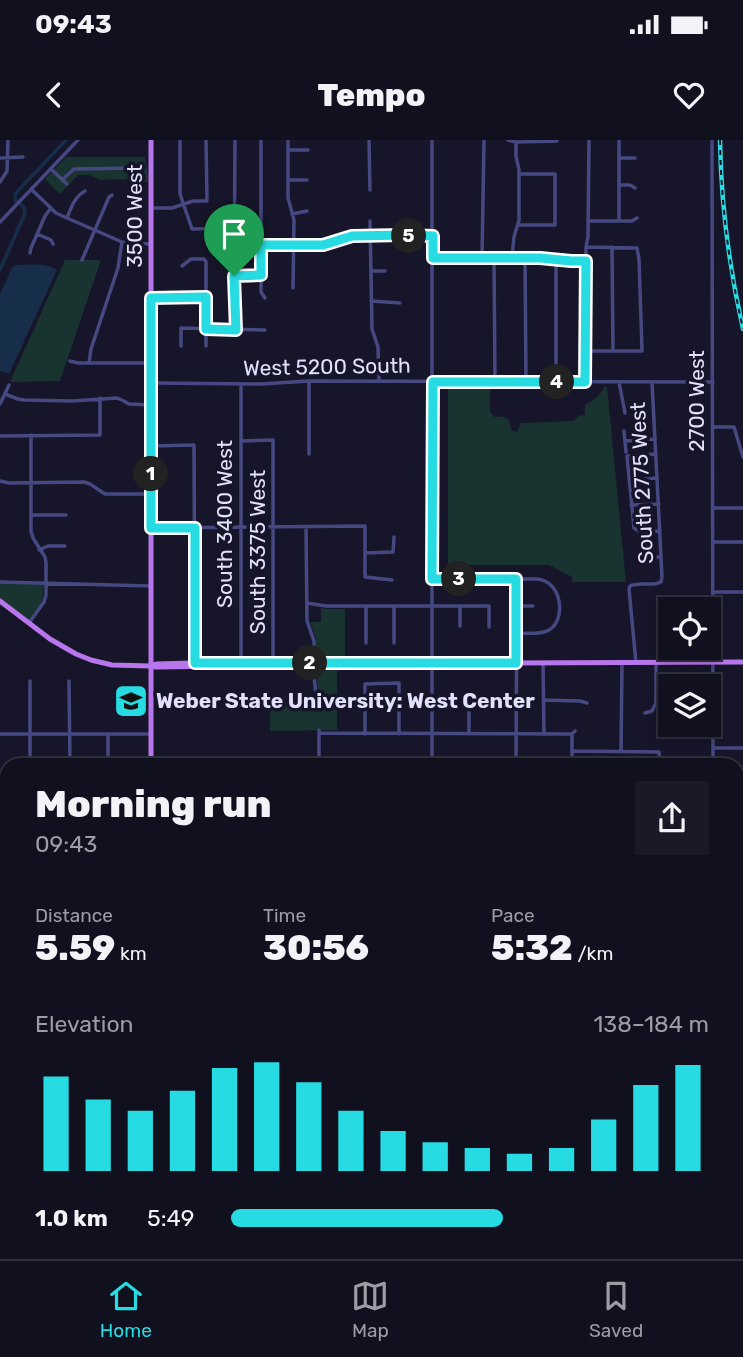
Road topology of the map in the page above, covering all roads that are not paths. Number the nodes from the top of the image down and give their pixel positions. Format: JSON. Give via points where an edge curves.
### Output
{"nodes":[{"id":1,"x":8,"y":140,"type":"edge"},
{"id":2,"x":78,"y":140,"type":"edge"},
{"id":3,"x":151,"y":140,"type":"edge"},
{"id":4,"x":180,"y":140,"type":"edge"},
{"id":5,"x":206,"y":140,"type":"edge"},
{"id":6,"x":235,"y":140,"type":"edge"},
{"id":7,"x":261,"y":140,"type":"edge"},
{"id":8,"x":288,"y":140,"type":"edge"},
{"id":9,"x":369,"y":140,"type":"edge"},
{"id":10,"x":432,"y":140,"type":"edge"},
{"id":11,"x":484,"y":140,"type":"edge"},
{"id":12,"x":508,"y":140,"type":"edge"},
{"id":13,"x":589,"y":140,"type":"edge"},
{"id":14,"x":619,"y":140,"type":"edge"},
{"id":15,"x":712,"y":140,"type":"edge"},
{"id":16,"x":557,"y":141,"type":"edge"},
{"id":17,"x":516,"y":142,"type":"junction"},
{"id":18,"x":288,"y":150,"type":"junction"},
{"id":19,"x":308,"y":150,"type":"dead end"},
{"id":20,"x":23,"y":157,"type":"dead end"},
{"id":21,"x":0,"y":158,"type":"edge"},
{"id":22,"x":8,"y":158,"type":"junction"},
{"id":23,"x":619,"y":158,"type":"junction"},
{"id":24,"x":635,"y":158,"type":"dead end"},
{"id":25,"x":51,"y":169,"type":"junction"},
{"id":26,"x":140,"y":170,"type":"dead end"},
{"id":27,"x":519,"y":174,"type":"junction"},
{"id":28,"x":62,"y":180,"type":"junction"},
{"id":29,"x":288,"y":180,"type":"junction"},
{"id":30,"x":307,"y":180,"type":"dead end"},
{"id":31,"x":0,"y":181,"type":"edge"},
{"id":32,"x":67,"y":184,"type":"dead end"},
{"id":33,"x":619,"y":185,"type":"junction"},
{"id":34,"x":635,"y":188,"type":"dead end"},
{"id":35,"x":31,"y":189,"type":"junction"},
{"id":36,"x":370,"y":190,"type":"dead end"},
{"id":37,"x":85,"y":191,"type":"dead end"},
{"id":38,"x":112,"y":195,"type":"dead end"},
{"id":39,"x":183,"y":205,"type":"junction"},
{"id":40,"x":51,"y":208,"type":"junction"},
{"id":41,"x":151,"y":208,"type":"junction"},
{"id":42,"x":307,"y":211,"type":"dead end"},
{"id":43,"x":292,"y":214,"type":"junction"},
{"id":44,"x":67,"y":218,"type":"junction"},
{"id":45,"x":637,"y":218,"type":"dead end"},
{"id":46,"x":370,"y":221,"type":"dead end"},
{"id":47,"x":588,"y":221,"type":"junction"},
{"id":48,"x":619,"y":221,"type":"junction"},
{"id":49,"x":0,"y":222,"type":"edge"},
{"id":50,"x":518,"y":225,"type":"junction"},
{"id":51,"x":234,"y":228,"type":"junction"},
{"id":52,"x":95,"y":230,"type":"junction"},
{"id":53,"x":37,"y":234,"type":"junction"},
{"id":54,"x":370,"y":236,"type":"junction"},
{"id":55,"x":433,"y":236,"type":"junction"},
{"id":56,"x":122,"y":242,"type":"junction"},
{"id":57,"x":53,"y":244,"type":"dead end"},
{"id":58,"x":151,"y":244,"type":"junction"},
{"id":59,"x":261,"y":245,"type":"junction"},
{"id":60,"x":294,"y":245,"type":"junction"},
{"id":61,"x":586,"y":247,"type":"junction"},
{"id":62,"x":612,"y":247,"type":"junction"},
{"id":63,"x":30,"y":253,"type":"dead end"},
{"id":64,"x":433,"y":258,"type":"junction"},
{"id":65,"x":482,"y":258,"type":"junction"},
{"id":66,"x":494,"y":258,"type":"junction"},
{"id":67,"x":512,"y":258,"type":"junction"},
{"id":68,"x":525,"y":258,"type":"junction"},
{"id":69,"x":82,"y":260,"type":"dead end"},
{"id":70,"x":556,"y":260,"type":"junction"},
{"id":71,"x":586,"y":261,"type":"junction"},
{"id":72,"x":183,"y":266,"type":"dead end"},
{"id":73,"x":371,"y":271,"type":"junction"},
{"id":74,"x":385,"y":271,"type":"dead end"},
{"id":75,"x":261,"y":275,"type":"junction"},
{"id":76,"x":234,"y":276,"type":"junction"},
{"id":77,"x":293,"y":288,"type":"dead end"},
{"id":78,"x":206,"y":297,"type":"junction"},
{"id":79,"x":151,"y":298,"type":"junction"},
{"id":80,"x":265,"y":298,"type":"dead end"},
{"id":81,"x":371,"y":301,"type":"junction"},
{"id":82,"x":400,"y":303,"type":"dead end"},
{"id":83,"x":206,"y":329,"type":"junction"},
{"id":84,"x":236,"y":330,"type":"junction"},
{"id":85,"x":265,"y":330,"type":"dead end"},
{"id":86,"x":181,"y":346,"type":"dead end"},
{"id":87,"x":206,"y":346,"type":"dead end"},
{"id":88,"x":585,"y":351,"type":"junction"},
{"id":89,"x":613,"y":351,"type":"junction"},
{"id":90,"x":70,"y":361,"type":"dead end"},
{"id":91,"x":89,"y":363,"type":"junction"},
{"id":92,"x":151,"y":363,"type":"junction"},
{"id":93,"x":309,"y":381,"type":"junction"},
{"id":94,"x":379,"y":381,"type":"junction"},
{"id":95,"x":433,"y":382,"type":"junction"},
{"id":96,"x":495,"y":382,"type":"junction"},
{"id":97,"x":526,"y":382,"type":"junction"},
{"id":98,"x":556,"y":382,"type":"junction"},
{"id":99,"x":585,"y":382,"type":"junction"},
{"id":100,"x":619,"y":382,"type":"junction"},
{"id":101,"x":652,"y":382,"type":"junction"},
{"id":102,"x":713,"y":382,"type":"junction"},
{"id":103,"x":151,"y":383,"type":"junction"},
{"id":104,"x":241,"y":384,"type":"junction"},
{"id":105,"x":9,"y":385,"type":"dead end"},
{"id":106,"x":5,"y":394,"type":"junction"},
{"id":107,"x":100,"y":398,"type":"junction"},
{"id":108,"x":0,"y":404,"type":"edge"},
{"id":109,"x":151,"y":405,"type":"junction"},
{"id":110,"x":625,"y":413,"type":"dead end"},
{"id":111,"x":713,"y":427,"type":"junction"},
{"id":112,"x":624,"y":431,"type":"dead end"},
{"id":113,"x":31,"y":435,"type":"junction"},
{"id":114,"x":0,"y":436,"type":"edge"},
{"id":115,"x":655,"y":439,"type":"junction"},
{"id":116,"x":241,"y":441,"type":"junction"},
{"id":117,"x":625,"y":441,"type":"junction"},
{"id":118,"x":151,"y":446,"type":"junction"},
{"id":119,"x":309,"y":454,"type":"dead end"},
{"id":120,"x":627,"y":454,"type":"junction"},
{"id":121,"x":656,"y":454,"type":"junction"},
{"id":122,"x":743,"y":457,"type":"edge"},
{"id":123,"x":657,"y":478,"type":"junction"},
{"id":124,"x":629,"y":480,"type":"junction"},
{"id":125,"x":0,"y":481,"type":"edge"},
{"id":126,"x":31,"y":482,"type":"junction"},
{"id":127,"x":151,"y":494,"type":"junction"},
{"id":128,"x":659,"y":504,"type":"junction"},
{"id":129,"x":631,"y":505,"type":"junction"},
{"id":130,"x":713,"y":508,"type":"junction"},
{"id":131,"x":743,"y":508,"type":"edge"},
{"id":132,"x":31,"y":514,"type":"junction"},
{"id":133,"x":65,"y":514,"type":"dead end"},
{"id":134,"x":306,"y":527,"type":"junction"},
{"id":135,"x":151,"y":528,"type":"junction"},
{"id":136,"x":195,"y":528,"type":"junction"},
{"id":137,"x":241,"y":528,"type":"junction"},
{"id":138,"x":274,"y":528,"type":"junction"},
{"id":139,"x":660,"y":531,"type":"junction"},
{"id":140,"x":394,"y":537,"type":"dead end"},
{"id":141,"x":713,"y":542,"type":"junction"},
{"id":142,"x":743,"y":542,"type":"edge"},
{"id":143,"x":65,"y":546,"type":"dead end"},
{"id":144,"x":39,"y":550,"type":"junction"},
{"id":145,"x":365,"y":553,"type":"junction"},
{"id":146,"x":637,"y":557,"type":"dead end"},
{"id":147,"x":661,"y":557,"type":"junction"},
{"id":148,"x":432,"y":579,"type":"junction"},
{"id":149,"x":516,"y":579,"type":"junction"},
{"id":150,"x":392,"y":580,"type":"dead end"},
{"id":151,"x":0,"y":582,"type":"edge"},
{"id":152,"x":46,"y":583,"type":"junction"},
{"id":153,"x":151,"y":586,"type":"junction"},
{"id":154,"x":743,"y":592,"type":"edge"},
{"id":155,"x":713,"y":593,"type":"junction"},
{"id":156,"x":0,"y":601,"type":"edge"},
{"id":157,"x":307,"y":603,"type":"junction"},
{"id":158,"x":366,"y":606,"type":"junction"},
{"id":159,"x":394,"y":606,"type":"junction"},
{"id":160,"x":516,"y":606,"type":"junction"},
{"id":161,"x":533,"y":606,"type":"dead end"},
{"id":162,"x":432,"y":607,"type":"junction"},
{"id":163,"x":460,"y":607,"type":"junction"},
{"id":164,"x":29,"y":623,"type":"junction"},
{"id":165,"x":460,"y":626,"type":"dead end"},
{"id":166,"x":489,"y":627,"type":"dead end"},
{"id":167,"x":516,"y":634,"type":"junction"},
{"id":168,"x":366,"y":643,"type":"dead end"},
{"id":169,"x":394,"y":643,"type":"dead end"},
{"id":170,"x":195,"y":663,"type":"junction"},
{"id":171,"x":274,"y":663,"type":"junction"},
{"id":172,"x":314,"y":663,"type":"junction"},
{"id":173,"x":432,"y":663,"type":"junction"},
{"id":174,"x":516,"y":663,"type":"junction"},
{"id":175,"x":543,"y":663,"type":"junction"},
{"id":176,"x":622,"y":663,"type":"junction"},
{"id":177,"x":636,"y":663,"type":"junction"},
{"id":178,"x":656,"y":663,"type":"junction"},
{"id":179,"x":713,"y":663,"type":"junction"},
{"id":180,"x":743,"y":663,"type":"edge"},
{"id":181,"x":241,"y":664,"type":"junction"},
{"id":182,"x":151,"y":666,"type":"junction"},
{"id":183,"x":30,"y":681,"type":"dead end"},
{"id":184,"x":69,"y":681,"type":"dead end"},
{"id":185,"x":316,"y":695,"type":"dead end"},
{"id":186,"x":516,"y":697,"type":"junction"},
{"id":187,"x":543,"y":700,"type":"junction"},
{"id":188,"x":587,"y":702,"type":"dead end"},
{"id":189,"x":645,"y":713,"type":"dead end"},
{"id":190,"x":0,"y":734,"type":"edge"},
{"id":191,"x":30,"y":734,"type":"junction"},
{"id":192,"x":69,"y":734,"type":"junction"},
{"id":193,"x":108,"y":734,"type":"junction"},
{"id":194,"x":151,"y":734,"type":"junction"},
{"id":195,"x":365,"y":734,"type":"junction"},
{"id":196,"x":399,"y":734,"type":"junction"},
{"id":197,"x":432,"y":734,"type":"junction"},
{"id":198,"x":469,"y":734,"type":"junction"},
{"id":199,"x":516,"y":734,"type":"junction"},
{"id":200,"x":544,"y":734,"type":"junction"},
{"id":201,"x":713,"y":748,"type":"junction"},
{"id":202,"x":743,"y":748,"type":"edge"},
{"id":203,"x":572,"y":751,"type":"junction"},
{"id":204,"x":621,"y":752,"type":"junction"},
{"id":205,"x":30,"y":758,"type":"edge"},
{"id":206,"x":69,"y":758,"type":"edge"},
{"id":207,"x":108,"y":758,"type":"edge"},
{"id":208,"x":151,"y":758,"type":"edge"},
{"id":209,"x":319,"y":758,"type":"edge"},
{"id":210,"x":432,"y":758,"type":"edge"},
{"id":211,"x":516,"y":758,"type":"edge"},
{"id":212,"x":572,"y":758,"type":"edge"},
{"id":213,"x":659,"y":758,"type":"edge"},
{"id":214,"x":713,"y":758,"type":"edge"}],
"edges":[{"from":1,"to":22,"type":"street"},
{"from":2,"to":25,"type":"street"},
{"from":3,"to":41,"type":"main road","name":"3500 West"},
{"from":4,"to":39,"type":"street"},
{"from":5,"to":39,"type":"street","via":[[206,201]]},
{"from":6,"to":51,"type":"street"},
{"from":7,"to":59,"type":"street"},
{"from":8,"to":18,"type":"street"},
{"from":9,"to":36,"type":"street"},
{"from":10,"to":55,"type":"street"},
{"from":11,"to":65,"type":"street"},
{"from":12,"to":17,"type":"street"},
{"from":13,"to":47,"type":"street"},
{"from":14,"to":23,"type":"street"},
{"from":15,"to":102,"type":"street","name":"2700 West"},
{"from":16,"to":17,"type":"street"},
{"from":17,"to":27,"type":"street"},
{"from":18,"to":19,"type":"street"},
{"from":18,"to":29,"type":"street"},
{"from":20,"to":22,"type":"street"},
{"from":21,"to":22,"type":"street"},
{"from":22,"to":31,"type":"street"},
{"from":23,"to":24,"type":"street"},
{"from":23,"to":33,"type":"street"},
{"from":25,"to":28,"type":"street"},
{"from":25,"to":35,"type":"street"},
{"from":26,"to":28,"type":"street","via":[[74,169]]},
{"from":27,"to":50,"type":"street"},
{"from":27,"to":50,"type":"street","via":[[556,173],[556,227]]},
{"from":28,"to":32,"type":"street"},
{"from":29,"to":30,"type":"street"},
{"from":29,"to":43,"type":"street"},
{"from":33,"to":34,"type":"street"},
{"from":33,"to":48,"type":"street"},
{"from":35,"to":40,"type":"street"},
{"from":35,"to":49,"type":"street"},
{"from":37,"to":44,"type":"street","via":[[74,201]]},
{"from":38,"to":52,"type":"street"},
{"from":39,"to":41,"type":"street"},
{"from":39,"to":51,"type":"street","via":[[192,229]]},
{"from":40,"to":44,"type":"street"},
{"from":40,"to":53,"type":"street"},
{"from":41,"to":58,"type":"main road","name":"3500 West"},
{"from":42,"to":43,"type":"street"},
{"from":43,"to":60,"type":"street"},
{"from":44,"to":52,"type":"street"},
{"from":45,"to":48,"type":"street"},
{"from":46,"to":54,"type":"street"},
{"from":47,"to":48,"type":"street"},
{"from":47,"to":61,"type":"street"},
{"from":50,"to":67,"type":"street"},
{"from":51,"to":76,"type":"street"},
{"from":52,"to":56,"type":"street"},
{"from":52,"to":69,"type":"street"},
{"from":53,"to":57,"type":"street"},
{"from":53,"to":63,"type":"street"},
{"from":54,"to":55,"type":"street"},
{"from":54,"to":60,"type":"street"},
{"from":54,"to":73,"type":"street"},
{"from":55,"to":64,"type":"street"},
{"from":56,"to":58,"type":"street"},
{"from":56,"to":91,"type":"street"},
{"from":58,"to":79,"type":"main road","name":"3500 West"},
{"from":59,"to":60,"type":"street"},
{"from":59,"to":75,"type":"street"},
{"from":60,"to":77,"type":"street"},
{"from":61,"to":62,"type":"street"},
{"from":61,"to":71,"type":"street"},
{"from":62,"to":89,"type":"street"},
{"from":62,"to":89,"type":"street","via":[[637,248],[642,351]]},
{"from":64,"to":65,"type":"street"},
{"from":64,"to":95,"type":"street"},
{"from":65,"to":66,"type":"street"},
{"from":66,"to":67,"type":"street"},
{"from":66,"to":96,"type":"street"},
{"from":67,"to":68,"type":"street"},
{"from":68,"to":70,"type":"street"},
{"from":68,"to":97,"type":"street"},
{"from":70,"to":71,"type":"street"},
{"from":70,"to":98,"type":"street"},
{"from":71,"to":88,"type":"street"},
{"from":72,"to":78,"type":"street","via":[[191,259],[204,259]]},
{"from":73,"to":74,"type":"street"},
{"from":73,"to":81,"type":"street"},
{"from":75,"to":76,"type":"street"},
{"from":75,"to":80,"type":"street"},
{"from":76,"to":84,"type":"street"},
{"from":78,"to":79,"type":"street"},
{"from":78,"to":83,"type":"street"},
{"from":79,"to":92,"type":"main road","name":"3500 West"},
{"from":81,"to":82,"type":"street"},
{"from":81,"to":94,"type":"street"},
{"from":83,"to":84,"type":"street"},
{"from":83,"to":86,"type":"street","via":[[181,328]]},
{"from":83,"to":87,"type":"street"},
{"from":84,"to":85,"type":"street"},
{"from":88,"to":89,"type":"street"},
{"from":88,"to":99,"type":"street"},
{"from":90,"to":91,"type":"street"},
{"from":91,"to":92,"type":"street"},
{"from":92,"to":103,"type":"main road","name":"3500 West"},
{"from":93,"to":94,"type":"street","name":"West 5200 South"},
{"from":93,"to":104,"type":"street","name":"West 5200 South"},
{"from":93,"to":119,"type":"street"},
{"from":94,"to":95,"type":"street","name":"West 5200 South"},
{"from":95,"to":96,"type":"street","name":"West 5200 South"},
{"from":95,"to":148,"type":"street"},
{"from":96,"to":97,"type":"street","name":"West 5200 South"},
{"from":97,"to":98,"type":"street","name":"West 5200 South"},
{"from":98,"to":99,"type":"street","name":"West 5200 South"},
{"from":99,"to":100,"type":"street","name":"West 5200 South"},
{"from":100,"to":101,"type":"street","name":"West 5200 South"},
{"from":100,"to":110,"type":"street"},
{"from":101,"to":102,"type":"street","name":"West 5200 South"},
{"from":101,"to":115,"type":"street","name":"South 2775 West"},
{"from":102,"to":111,"type":"street","name":"2700 West"},
{"from":103,"to":104,"type":"street","name":"West 5200 South"},
{"from":103,"to":109,"type":"main road","name":"3500 West"},
{"from":104,"to":116,"type":"street","name":"South 3400 West"},
{"from":105,"to":106,"type":"street"},
{"from":106,"to":107,"type":"street","via":[[18,400]]},
{"from":106,"to":108,"type":"street"},
{"from":107,"to":109,"type":"street"},
{"from":107,"to":113,"type":"street","via":[[100,435]]},
{"from":109,"to":118,"type":"main road","name":"3500 West"},
{"from":111,"to":122,"type":"street","via":[[734,427]]},
{"from":111,"to":130,"type":"street","name":"2700 West"},
{"from":112,"to":117,"type":"street"},
{"from":113,"to":114,"type":"street"},
{"from":113,"to":126,"type":"street"},
{"from":115,"to":117,"type":"street"},
{"from":115,"to":121,"type":"street","name":"South 2775 West"},
{"from":116,"to":137,"type":"street","name":"South 3400 West"},
{"from":116,"to":138,"type":"street","name":"South 3375 West","via":[[273,440]]},
{"from":117,"to":120,"type":"street"},
{"from":118,"to":127,"type":"main road","name":"3500 West"},
{"from":118,"to":136,"type":"street","via":[[196,444]]},
{"from":120,"to":121,"type":"street"},
{"from":120,"to":124,"type":"street"},
{"from":121,"to":123,"type":"street","name":"South 2775 West"},
{"from":123,"to":124,"type":"street"},
{"from":123,"to":128,"type":"street","name":"South 2775 West"},
{"from":124,"to":129,"type":"street"},
{"from":125,"to":126,"type":"street"},
{"from":126,"to":127,"type":"street","via":[[84,482],[105,494]]},
{"from":126,"to":132,"type":"street"},
{"from":127,"to":135,"type":"main road","name":"3500 West"},
{"from":128,"to":129,"type":"street"},
{"from":128,"to":139,"type":"street","name":"South 2775 West"},
{"from":129,"to":139,"type":"street","via":[[634,528]]},
{"from":130,"to":131,"type":"street"},
{"from":130,"to":141,"type":"street","name":"2700 West"},
{"from":132,"to":133,"type":"street"},
{"from":132,"to":144,"type":"street"},
{"from":134,"to":138,"type":"street"},
{"from":134,"to":145,"type":"street","via":[[365,526]]},
{"from":134,"to":157,"type":"street"},
{"from":135,"to":136,"type":"street"},
{"from":135,"to":153,"type":"main road","name":"3500 West"},
{"from":136,"to":137,"type":"street"},
{"from":136,"to":170,"type":"street"},
{"from":137,"to":138,"type":"street"},
{"from":137,"to":181,"type":"street","name":"South 3400 West"},
{"from":138,"to":171,"type":"street","name":"South 3375 West"},
{"from":139,"to":147,"type":"street","name":"South 2775 West"},
{"from":140,"to":145,"type":"street","via":[[393,552]]},
{"from":141,"to":142,"type":"street"},
{"from":141,"to":155,"type":"street","name":"2700 West"},
{"from":143,"to":144,"type":"street"},
{"from":144,"to":152,"type":"street","via":[[47,564]]},
{"from":145,"to":150,"type":"street","via":[[365,577]]},
{"from":146,"to":147,"type":"street"},
{"from":147,"to":177,"type":"street","name":"South 2775 West","via":[[661,582],[635,584],[629,589]]},
{"from":148,"to":149,"type":"street"},
{"from":148,"to":162,"type":"street"},
{"from":149,"to":160,"type":"street"},
{"from":149,"to":167,"type":"street","via":[[543,579],[553,585],[559,598],[559,613],[551,629]]},
{"from":151,"to":152,"type":"street"},
{"from":152,"to":153,"type":"street"},
{"from":152,"to":164,"type":"street","via":[[44,602]]},
{"from":153,"to":182,"type":"main road","name":"3500 West"},
{"from":154,"to":155,"type":"street"},
{"from":155,"to":179,"type":"street","name":"2700 West"},
{"from":156,"to":164,"type":"main road"},
{"from":157,"to":158,"type":"street"},
{"from":157,"to":172,"type":"street"},
{"from":158,"to":159,"type":"street"},
{"from":158,"to":168,"type":"street"},
{"from":159,"to":162,"type":"street"},
{"from":159,"to":169,"type":"street"},
{"from":160,"to":161,"type":"street"},
{"from":160,"to":167,"type":"street"},
{"from":162,"to":163,"type":"street"},
{"from":162,"to":173,"type":"street"},
{"from":163,"to":165,"type":"street"},
{"from":163,"to":166,"type":"street","via":[[489,606]]},
{"from":164,"to":182,"type":"main road","via":[[91,660]]},
{"from":167,"to":174,"type":"street"},
{"from":170,"to":181,"type":"main road"},
{"from":170,"to":182,"type":"main road"},
{"from":171,"to":172,"type":"main road"},
{"from":171,"to":181,"type":"main road"},
{"from":172,"to":173,"type":"main road"},
{"from":172,"to":185,"type":"street"},
{"from":173,"to":174,"type":"main road"},
{"from":173,"to":197,"type":"street"},
{"from":174,"to":175,"type":"main road"},
{"from":174,"to":186,"type":"street"},
{"from":175,"to":176,"type":"main road"},
{"from":175,"to":187,"type":"street"},
{"from":176,"to":177,"type":"main road"},
{"from":176,"to":204,"type":"street"},
{"from":177,"to":178,"type":"main road"},
{"from":178,"to":179,"type":"main road"},
{"from":178,"to":189,"type":"street","via":[[656,703]]},
{"from":179,"to":180,"type":"main road"},
{"from":179,"to":201,"type":"street","name":"2700 West"},
{"from":181,"to":182,"type":"main road"},
{"from":182,"to":194,"type":"main road","name":"3500 West"},
{"from":183,"to":191,"type":"street"},
{"from":184,"to":192,"type":"street"},
{"from":186,"to":198,"type":"street","via":[[469,698]]},
{"from":186,"to":199,"type":"street"},
{"from":187,"to":188,"type":"street"},
{"from":187,"to":200,"type":"street"},
{"from":190,"to":191,"type":"street"},
{"from":191,"to":192,"type":"street"},
{"from":191,"to":205,"type":"street"},
{"from":192,"to":193,"type":"street"},
{"from":192,"to":206,"type":"street"},
{"from":193,"to":194,"type":"street"},
{"from":193,"to":207,"type":"street"},
{"from":194,"to":208,"type":"main road","name":"3500 West"},
{"from":195,"to":196,"type":"street"},
{"from":195,"to":196,"type":"street","via":[[365,684],[399,683]]},
{"from":195,"to":209,"type":"street","via":[[319,732]]},
{"from":196,"to":197,"type":"street"},
{"from":197,"to":198,"type":"street"},
{"from":197,"to":210,"type":"street"},
{"from":198,"to":199,"type":"street"},
{"from":199,"to":200,"type":"street"},
{"from":199,"to":211,"type":"street"},
{"from":200,"to":203,"type":"street","via":[[574,733]]},
{"from":201,"to":202,"type":"street"},
{"from":201,"to":214,"type":"street","name":"2700 West"},
{"from":203,"to":204,"type":"street"},
{"from":203,"to":212,"type":"street"},
{"from":204,"to":213,"type":"street","via":[[659,752]]}]}
